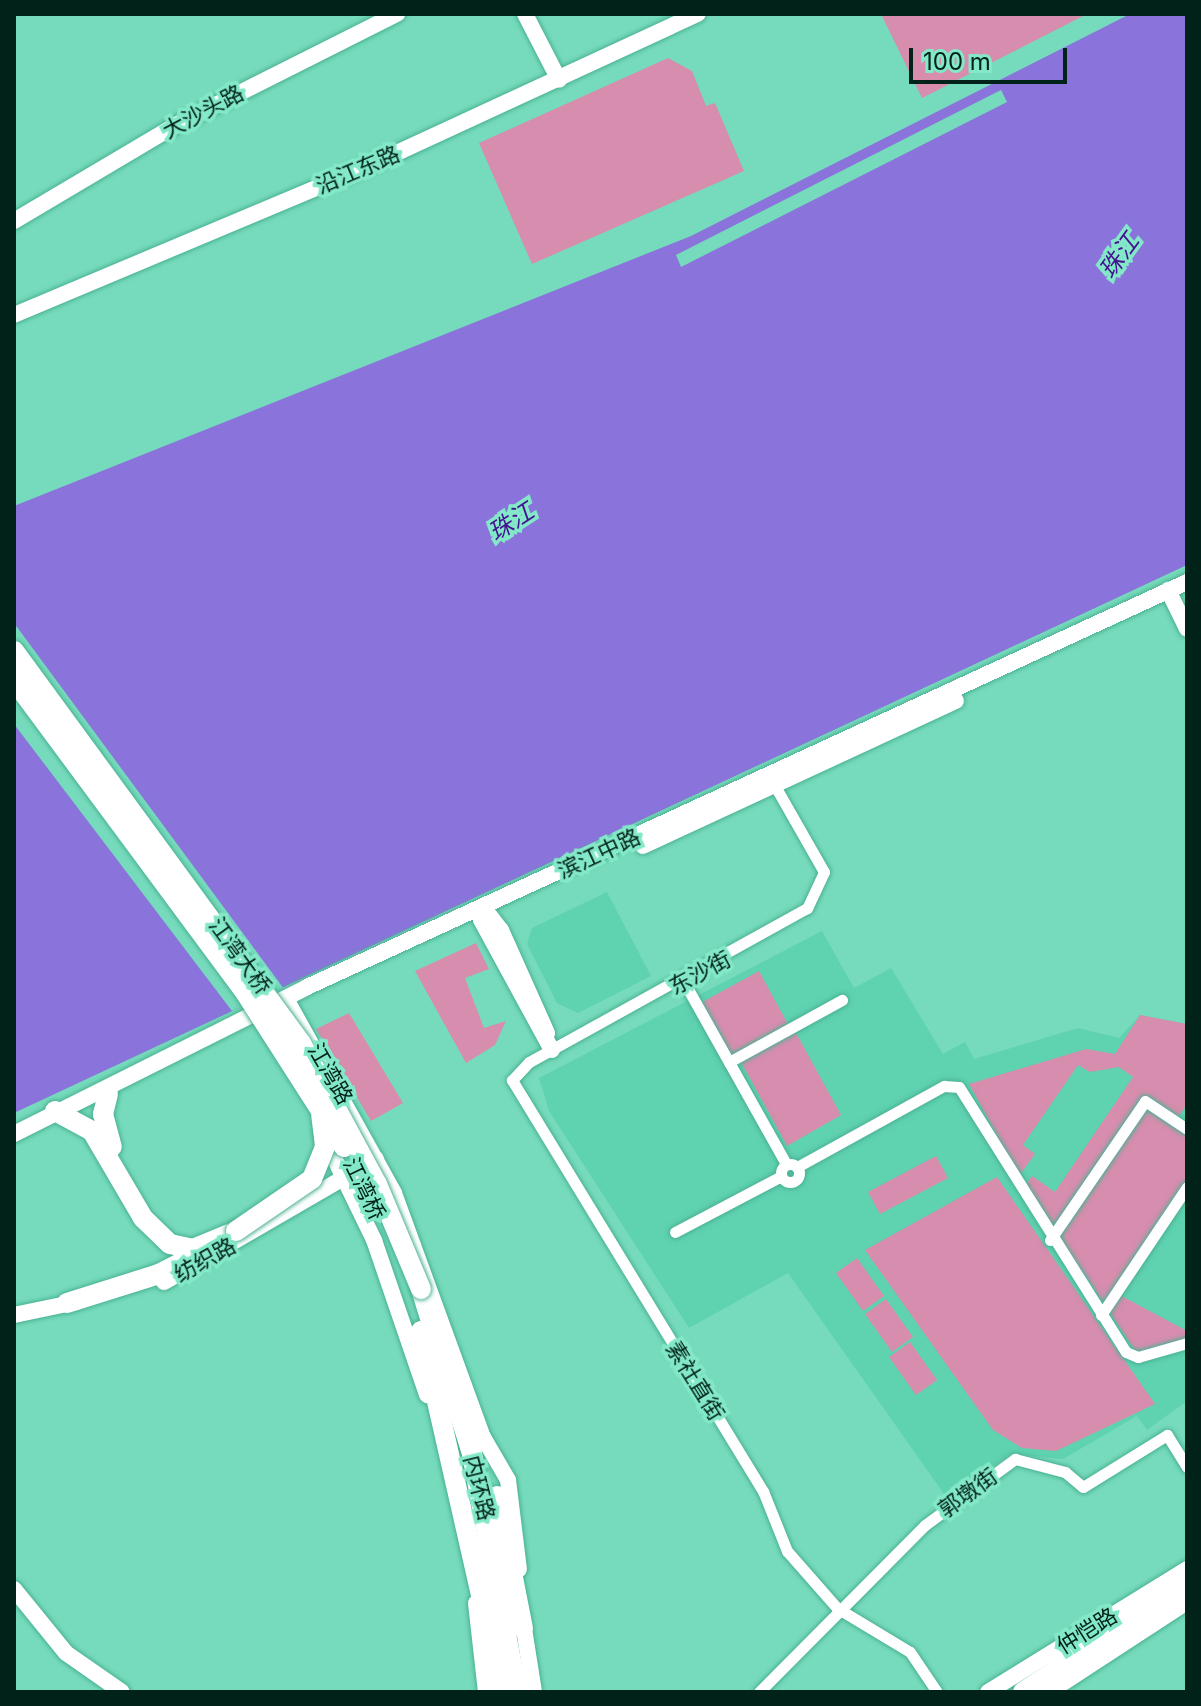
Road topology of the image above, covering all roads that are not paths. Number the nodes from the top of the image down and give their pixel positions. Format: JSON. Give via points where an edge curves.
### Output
{"nodes":[{"id":1,"x":397,"y":14,"type":"edge"},
{"id":2,"x":525,"y":14,"type":"edge"},
{"id":3,"x":698,"y":14,"type":"edge"},
{"id":4,"x":559,"y":80,"type":"junction"},
{"id":5,"x":14,"y":221,"type":"edge"},
{"id":6,"x":14,"y":315,"type":"edge"},
{"id":7,"x":1187,"y":582,"type":"edge"},
{"id":8,"x":1176,"y":595,"type":"edge"},
{"id":9,"x":1187,"y":629,"type":"edge"},
{"id":10,"x":14,"y":651,"type":"edge"},
{"id":11,"x":14,"y":680,"type":"edge"},
{"id":12,"x":775,"y":786,"type":"junction"},
{"id":13,"x":485,"y":914,"type":"junction"},
{"id":14,"x":684,"y":982,"type":"junction"},
{"id":15,"x":842,"y":1000,"type":"dead end"},
{"id":16,"x":268,"y":1006,"type":"junction"},
{"id":17,"x":290,"y":1006,"type":"junction"},
{"id":18,"x":256,"y":1021,"type":"junction"},
{"id":19,"x":552,"y":1050,"type":"junction"},
{"id":20,"x":729,"y":1062,"type":"junction"},
{"id":21,"x":309,"y":1090,"type":"junction"},
{"id":22,"x":108,"y":1094,"type":"junction"},
{"id":23,"x":61,"y":1114,"type":"junction"},
{"id":24,"x":1187,"y":1129,"type":"edge"},
{"id":25,"x":14,"y":1134,"type":"edge"},
{"id":26,"x":14,"y":1146,"type":"edge"},
{"id":27,"x":377,"y":1158,"type":"junction"},
{"id":28,"x":792,"y":1165,"type":"junction"},
{"id":29,"x":345,"y":1177,"type":"junction"},
{"id":30,"x":123,"y":1178,"type":"junction"},
{"id":31,"x":1187,"y":1187,"type":"edge"},
{"id":32,"x":236,"y":1231,"type":"junction"},
{"id":33,"x":675,"y":1232,"type":"dead end"},
{"id":34,"x":1050,"y":1240,"type":"junction"},
{"id":35,"x":415,"y":1291,"type":"junction"},
{"id":36,"x":67,"y":1303,"type":"junction"},
{"id":37,"x":14,"y":1315,"type":"edge"},
{"id":38,"x":1101,"y":1315,"type":"junction"},
{"id":39,"x":1187,"y":1343,"type":"edge"},
{"id":40,"x":472,"y":1454,"type":"junction"},
{"id":41,"x":1187,"y":1467,"type":"edge"},
{"id":42,"x":497,"y":1496,"type":"junction"},
{"id":43,"x":466,"y":1515,"type":"junction"},
{"id":44,"x":516,"y":1527,"type":"junction"},
{"id":45,"x":475,"y":1557,"type":"junction"},
{"id":46,"x":1187,"y":1569,"type":"edge"},
{"id":47,"x":1187,"y":1586,"type":"edge"},
{"id":48,"x":14,"y":1589,"type":"edge"},
{"id":49,"x":1187,"y":1602,"type":"edge"},
{"id":50,"x":837,"y":1608,"type":"junction"},
{"id":51,"x":523,"y":1628,"type":"junction"},
{"id":52,"x":1060,"y":1668,"type":"junction"},
{"id":53,"x":122,"y":1692,"type":"edge"},
{"id":54,"x":486,"y":1692,"type":"edge"},
{"id":55,"x":503,"y":1692,"type":"edge"},
{"id":56,"x":517,"y":1692,"type":"edge"},
{"id":57,"x":534,"y":1692,"type":"edge"},
{"id":58,"x":759,"y":1692,"type":"edge"},
{"id":59,"x":937,"y":1692,"type":"edge"},
{"id":60,"x":988,"y":1692,"type":"edge"},
{"id":61,"x":1014,"y":1692,"type":"edge"},
{"id":62,"x":1023,"y":1692,"type":"edge"},
{"id":63,"x":1049,"y":1692,"type":"edge"}],
"edges":[{"from":1,"to":5,"type":"main road","name":"大沙头路","via":[[174,126]]},
{"from":2,"to":4,"type":"main road"},
{"from":3,"to":4,"type":"main road","name":"沿江东路"},
{"from":4,"to":6,"type":"main road","name":"沿江东路"},
{"from":7,"to":8,"type":"main road","name":"滨江中路"},
{"from":8,"to":9,"type":"main road"},
{"from":8,"to":12,"type":"main road","name":"滨江中路"},
{"from":8,"to":13,"type":"main road","name":"滨江中路"},
{"from":10,"to":35,"type":"highway","name":"江湾大桥","bridge":true,"via":[[301,1043],[364,1157]]},
{"from":11,"to":21,"type":"highway","name":"江湾大桥","bridge":true},
{"from":12,"to":13,"type":"main road","name":"滨江中路"},
{"from":12,"to":14,"type":"street","name":"东沙街","via":[[824,872],[817,895],[792,923]]},
{"from":13,"to":16,"type":"main road","name":"滨江中路"},
{"from":13,"to":17,"type":"main road","name":"滨江中路"},
{"from":13,"to":19,"type":"main road"},
{"from":14,"to":19,"type":"street","name":"东沙街"},
{"from":14,"to":20,"type":"street"},
{"from":15,"to":20,"type":"street"},
{"from":16,"to":17,"type":"main road"},
{"from":16,"to":18,"type":"main road"},
{"from":16,"to":23,"type":"main road","name":"滨江中路"},
{"from":17,"to":18,"type":"main road","name":"滨江中路"},
{"from":17,"to":27,"type":"main road","name":"江湾路"},
{"from":18,"to":22,"type":"main road","name":"滨江中路"},
{"from":18,"to":29,"type":"main road","name":"江湾路"},
{"from":19,"to":50,"type":"street","name":"素社直街","via":[[518,1069],[515,1092],[763,1491],[787,1551]]},
{"from":20,"to":28,"type":"street"},
{"from":21,"to":32,"type":"highway","bridge":true,"via":[[325,1134],[316,1173]]},
{"from":21,"to":35,"type":"highway","name":"江湾桥","bridge":true,"via":[[361,1178]]},
{"from":22,"to":23,"type":"main road","name":"滨江中路"},
{"from":22,"to":30,"type":"highway","via":[[104,1124]]},
{"from":23,"to":25,"type":"main road","name":"滨江中路"},
{"from":23,"to":26,"type":"main road","name":"滨江中路"},
{"from":23,"to":30,"type":"highway","via":[[92,1131]]},
{"from":24,"to":34,"type":"street","via":[[1145,1101]]},
{"from":27,"to":29,"type":"main road","name":"纺织路"},
{"from":27,"to":44,"type":"main road","name":"江湾路","via":[[434,1288],[483,1437],[508,1480]]},
{"from":28,"to":33,"type":"street","via":[[795,1180],[781,1176]]},
{"from":28,"to":34,"type":"street","via":[[944,1086],[959,1087]]},
{"from":29,"to":36,"type":"main road","name":"纺织路","via":[[169,1280]]},
{"from":29,"to":43,"type":"main road","name":"江湾路","via":[[387,1275]]},
{"from":30,"to":32,"type":"highway","via":[[148,1224],[177,1247],[202,1247]]},
{"from":31,"to":38,"type":"street"},
{"from":32,"to":36,"type":"highway","via":[[178,1266]]},
{"from":34,"to":38,"type":"street"},
{"from":35,"to":40,"type":"highway","name":"内环路"},
{"from":35,"to":43,"type":"highway","name":"内环路"},
{"from":36,"to":37,"type":"main road","name":"纺织路"},
{"from":38,"to":39,"type":"street","via":[[1131,1356]]},
{"from":40,"to":42,"type":"highway"},
{"from":40,"to":56,"type":"highway","name":"内环路"},
{"from":41,"to":50,"type":"street","name":"郭墩街","via":[[1167,1435],[1083,1487],[1065,1472],[1015,1459],[925,1525]]},
{"from":42,"to":44,"type":"highway"},
{"from":42,"to":51,"type":"highway"},
{"from":43,"to":45,"type":"highway","name":"内环路"},
{"from":44,"to":51,"type":"main road","name":"江湾路"},
{"from":45,"to":54,"type":"main road"},
{"from":45,"to":55,"type":"highway"},
{"from":46,"to":60,"type":"main road","name":"仲恺路"},
{"from":47,"to":52,"type":"highway"},
{"from":48,"to":53,"type":"main road","via":[[66,1653]]},
{"from":49,"to":63,"type":"main road","name":"仲恺路"},
{"from":50,"to":58,"type":"street"},
{"from":50,"to":59,"type":"street","name":"素社直街","via":[[910,1652]]},
{"from":51,"to":57,"type":"main road","name":"江湾路"},
{"from":52,"to":61,"type":"highway"},
{"from":52,"to":62,"type":"highway"}]}
